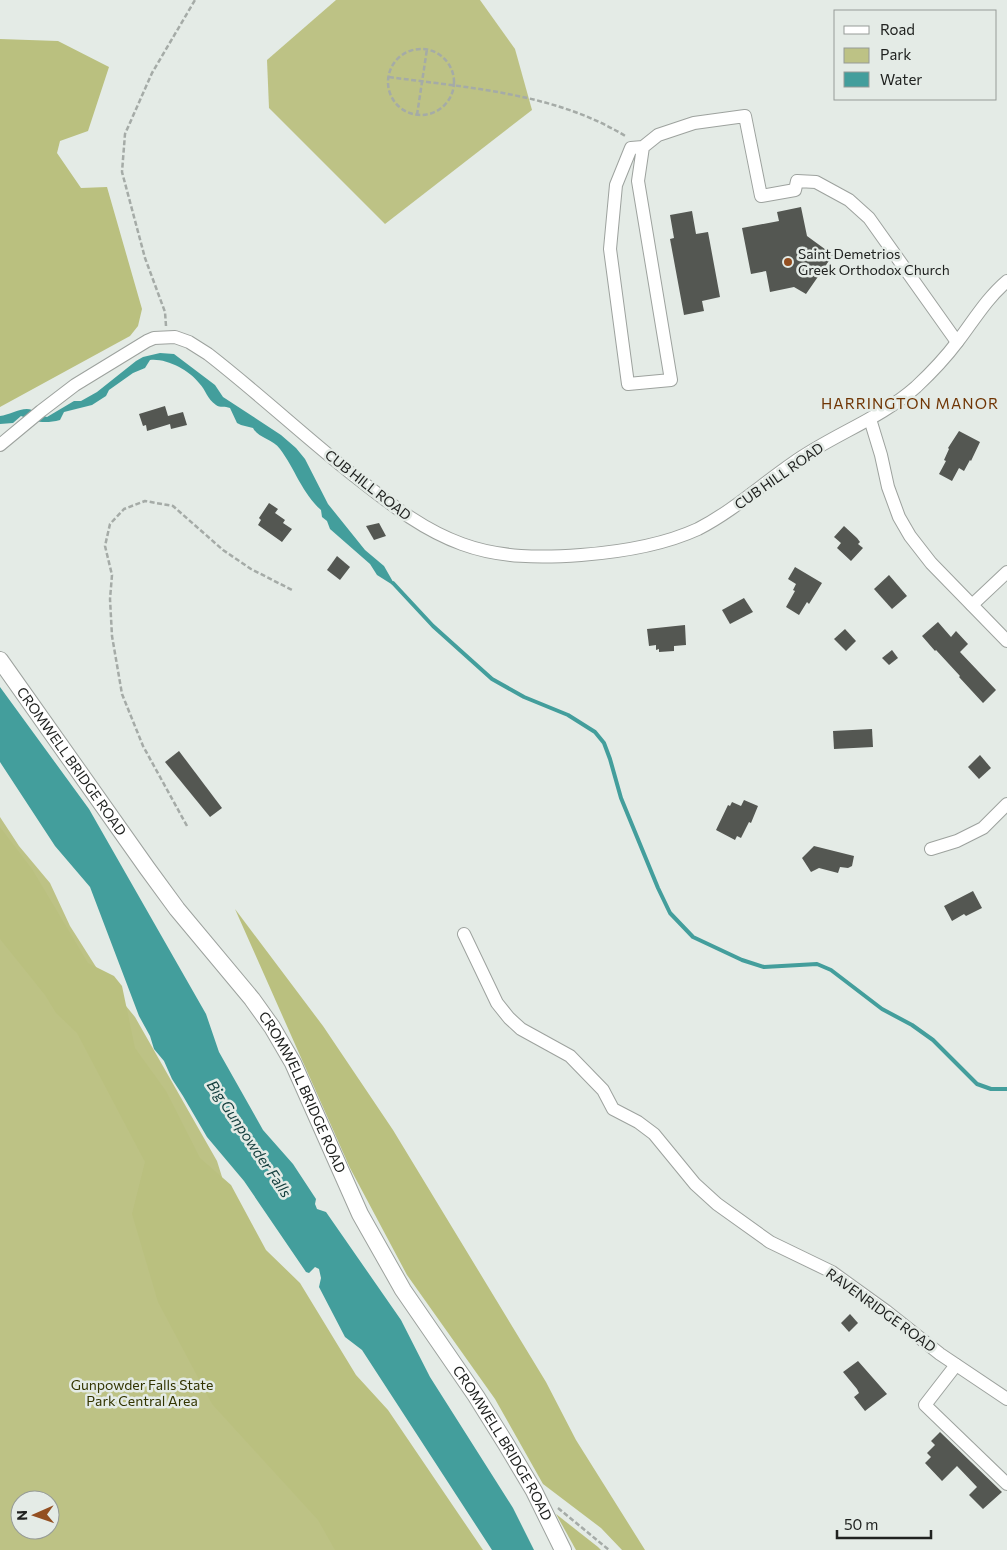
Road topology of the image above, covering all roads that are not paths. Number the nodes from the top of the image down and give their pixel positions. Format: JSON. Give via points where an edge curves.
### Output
{"nodes":[{"id":1,"x":643,"y":147,"type":"junction"},
{"id":2,"x":1007,"y":281,"type":"edge"},
{"id":3,"x":957,"y":342,"type":"junction"},
{"id":4,"x":870,"y":419,"type":"junction"},
{"id":5,"x":0,"y":445,"type":"edge"},
{"id":6,"x":1007,"y":572,"type":"edge"},
{"id":7,"x":972,"y":605,"type":"junction"},
{"id":8,"x":1007,"y":641,"type":"edge"},
{"id":9,"x":0,"y":660,"type":"edge"},
{"id":10,"x":1007,"y":804,"type":"edge"},
{"id":11,"x":931,"y":849,"type":"dead end"},
{"id":12,"x":464,"y":934,"type":"dead end"},
{"id":13,"x":956,"y":1365,"type":"junction"},
{"id":14,"x":1007,"y":1399,"type":"edge"},
{"id":15,"x":1007,"y":1484,"type":"edge"},
{"id":16,"x":563,"y":1550,"type":"edge"}],
"edges":[{"from":1,"to":1,"type":"street","via":[[631,148],[616,184],[610,249],[628,384],[671,380],[638,181]]},
{"from":1,"to":3,"type":"street","via":[[658,135],[694,123],[745,116],[761,196],[795,190],[797,181],[816,182],[849,200],[868,218]]},
{"from":2,"to":3,"type":"street","name":"CUB HILL ROAD","via":[[983,306]]},
{"from":3,"to":4,"type":"street","name":"CUB HILL ROAD","via":[[915,388]]},
{"from":4,"to":5,"type":"street","name":"CUB HILL ROAD","via":[[794,462],[733,508],[696,530],[653,545],[550,557],[505,554],[462,544],[402,513],[208,354],[186,341],[167,336],[154,338],[129,350],[75,385]]},
{"from":4,"to":7,"type":"street","via":[[899,517],[931,563]]},
{"from":6,"to":7,"type":"street"},
{"from":7,"to":8,"type":"street"},
{"from":9,"to":16,"type":"main road","name":"CROMWELL BRIDGE ROAD","via":[[146,868],[272,1027],[293,1063],[364,1222],[404,1290],[506,1444]]},
{"from":10,"to":11,"type":"street","via":[[983,828]]},
{"from":12,"to":13,"type":"street","name":"RAVENRIDGE ROAD","via":[[497,1003],[509,1018],[521,1029],[570,1056],[603,1090],[613,1109],[654,1134],[695,1184],[717,1204],[770,1242],[832,1272]]},
{"from":13,"to":14,"type":"street","name":"RAVENRIDGE ROAD"},
{"from":13,"to":15,"type":"street","via":[[926,1405]]}]}
